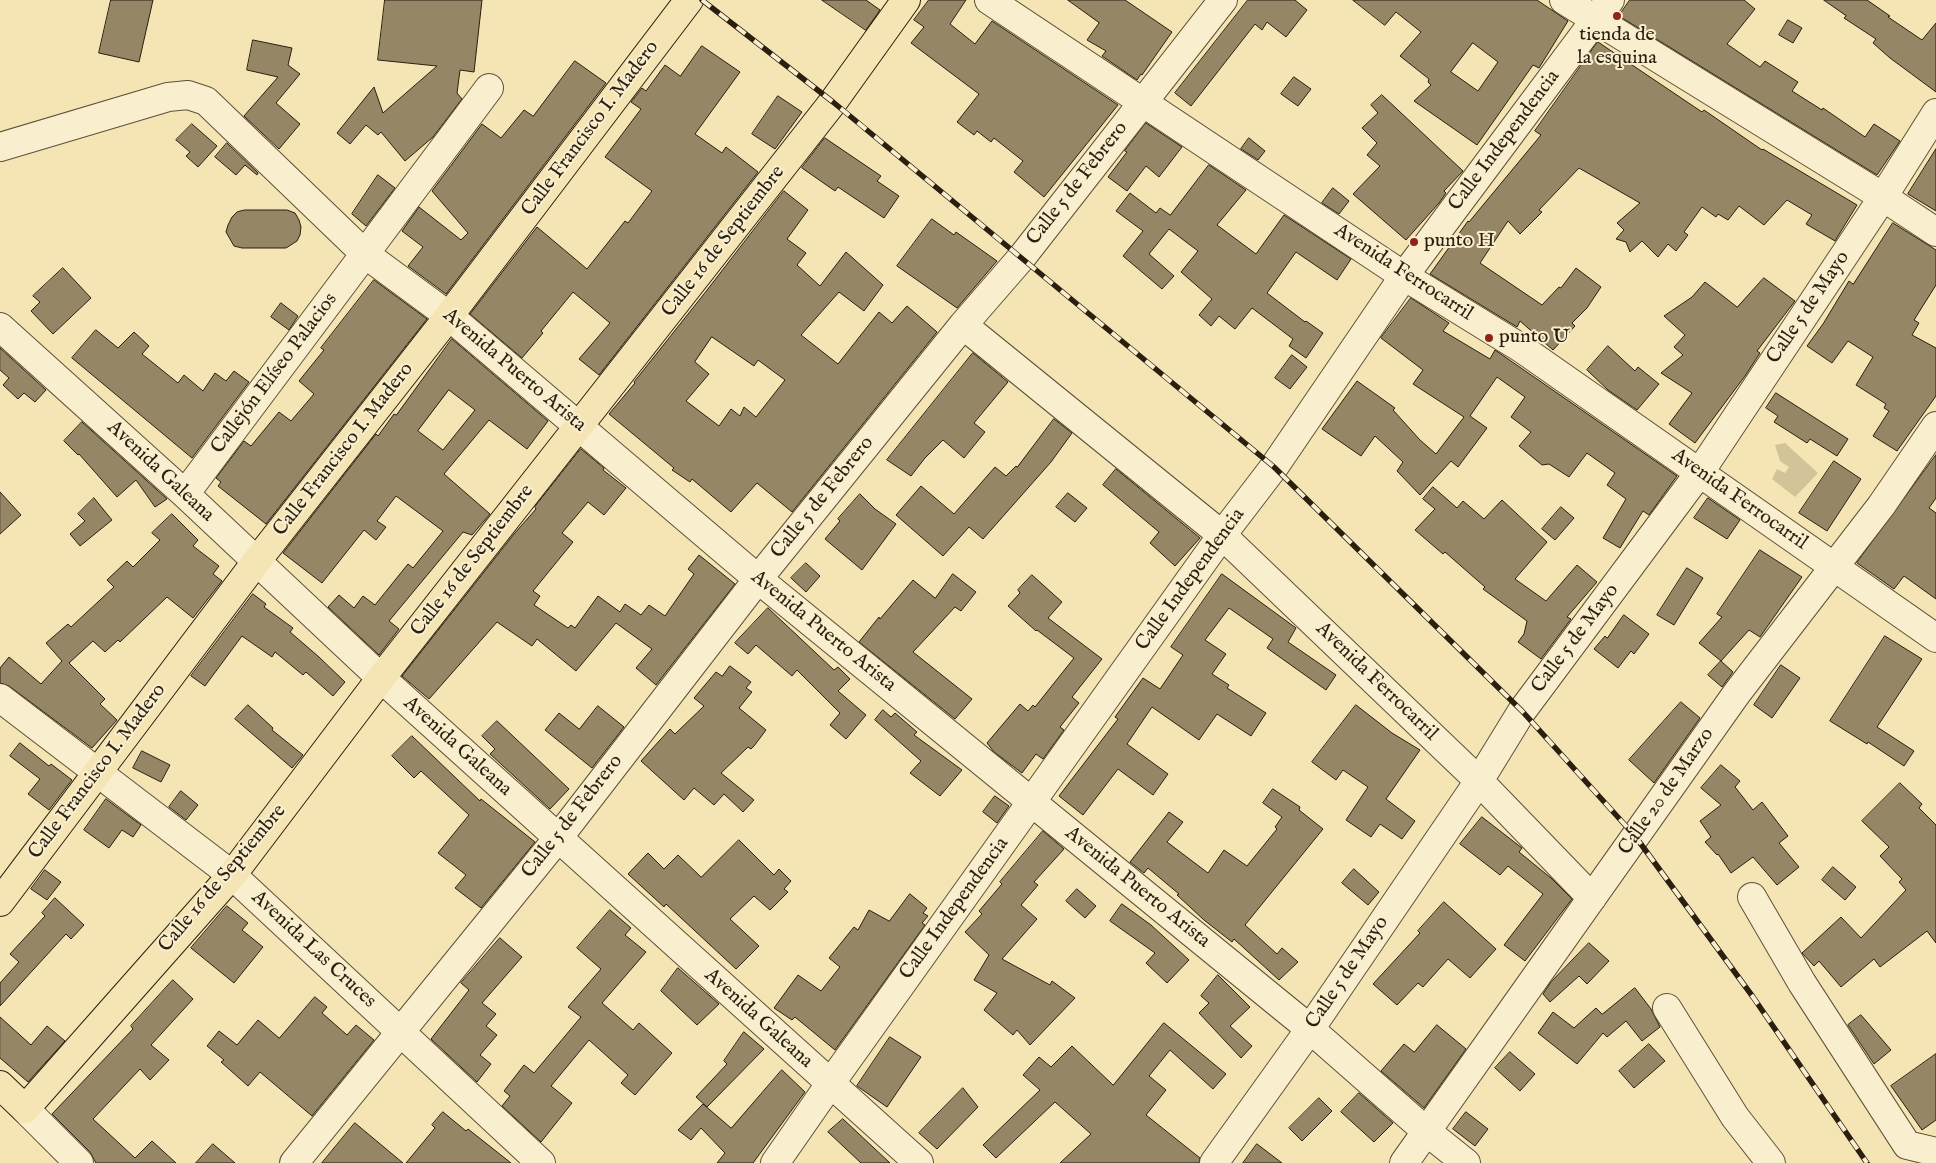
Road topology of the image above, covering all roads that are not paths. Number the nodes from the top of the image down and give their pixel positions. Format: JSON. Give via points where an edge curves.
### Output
{"nodes":[{"id":1,"x":689,"y":0,"type":"edge"},
{"id":2,"x":906,"y":0,"type":"edge"},
{"id":3,"x":989,"y":0,"type":"edge"},
{"id":4,"x":1223,"y":0,"type":"edge"},
{"id":5,"x":1564,"y":0,"type":"edge"},
{"id":6,"x":1603,"y":10,"type":"edge"},
{"id":7,"x":489,"y":88,"type":"dead end"},
{"id":8,"x":1142,"y":103,"type":"junction"},
{"id":9,"x":1936,"y":113,"type":"edge"},
{"id":10,"x":0,"y":147,"type":"edge"},
{"id":11,"x":1883,"y":197,"type":"junction"},
{"id":12,"x":1936,"y":232,"type":"edge"},
{"id":13,"x":364,"y":254,"type":"junction"},
{"id":14,"x":1404,"y":276,"type":"junction"},
{"id":15,"x":449,"y":316,"type":"junction"},
{"id":16,"x":963,"y":325,"type":"junction"},
{"id":17,"x":0,"y":327,"type":"edge"},
{"id":18,"x":580,"y":426,"type":"junction"},
{"id":19,"x":1936,"y":426,"type":"edge"},
{"id":20,"x":1700,"y":472,"type":"junction"},
{"id":21,"x":185,"y":494,"type":"junction"},
{"id":22,"x":1222,"y":535,"type":"junction"},
{"id":23,"x":256,"y":562,"type":"junction"},
{"id":24,"x":1833,"y":567,"type":"junction"},
{"id":25,"x":758,"y":579,"type":"junction"},
{"id":26,"x":1936,"y":638,"type":"edge"},
{"id":27,"x":381,"y":678,"type":"junction"},
{"id":28,"x":0,"y":698,"type":"edge"},
{"id":29,"x":98,"y":772,"type":"junction"},
{"id":30,"x":1479,"y":781,"type":"junction"},
{"id":31,"x":1031,"y":802,"type":"junction"},
{"id":32,"x":558,"y":838,"type":"junction"},
{"id":33,"x":232,"y":875,"type":"junction"},
{"id":34,"x":1752,"y":897,"type":"dead end"},
{"id":35,"x":1592,"y":898,"type":"junction"},
{"id":36,"x":0,"y":902,"type":"edge"},
{"id":37,"x":1667,"y":1008,"type":"dead end"},
{"id":38,"x":1310,"y":1029,"type":"junction"},
{"id":39,"x":401,"y":1033,"type":"junction"},
{"id":40,"x":830,"y":1084,"type":"junction"},
{"id":41,"x":0,"y":1085,"type":"edge"},
{"id":42,"x":25,"y":1109,"type":"junction"},
{"id":43,"x":1426,"y":1131,"type":"junction"},
{"id":44,"x":1936,"y":1152,"type":"edge"},
{"id":45,"x":79,"y":1163,"type":"edge"},
{"id":46,"x":294,"y":1163,"type":"edge"},
{"id":47,"x":541,"y":1163,"type":"edge"},
{"id":48,"x":775,"y":1163,"type":"edge"},
{"id":49,"x":919,"y":1163,"type":"edge"},
{"id":50,"x":1214,"y":1163,"type":"edge"},
{"id":51,"x":1404,"y":1163,"type":"edge"},
{"id":52,"x":1466,"y":1163,"type":"edge"},
{"id":53,"x":1771,"y":1163,"type":"edge"}],
"edges":[{"from":1,"to":15,"type":"main road","name":"Calle Francisco I. Madero"},
{"from":2,"to":18,"type":"main road","name":"Calle 16 de Septiembre","via":[[834,102]]},
{"from":3,"to":8,"type":"street","name":"Avenida Ferrocarril"},
{"from":4,"to":8,"type":"street","name":"Calle 5 de Febrero"},
{"from":5,"to":6,"type":"street"},
{"from":6,"to":11,"type":"street"},
{"from":6,"to":14,"type":"street","name":"Calle Independencia"},
{"from":7,"to":13,"type":"street","name":"Callejón Elíseo Palacios"},
{"from":8,"to":14,"type":"street","name":"Avenida Ferrocarril"},
{"from":8,"to":16,"type":"street","name":"Calle 5 de Febrero","via":[[1022,257]]},
{"from":9,"to":11,"type":"street","name":"Calle 5 de Mayo"},
{"from":10,"to":13,"type":"street","name":"Avenida Puerto Arista","via":[[168,97],[188,95],[206,101]]},
{"from":11,"to":12,"type":"street"},
{"from":11,"to":20,"type":"street","name":"Calle 5 de Mayo"},
{"from":13,"to":15,"type":"street","name":"Avenida Puerto Arista"},
{"from":13,"to":21,"type":"street","name":"Callejón Elíseo Palacios"},
{"from":14,"to":20,"type":"street","name":"Avenida Ferrocarril","via":[[1521,348]]},
{"from":14,"to":22,"type":"street","name":"Calle Independencia","via":[[1274,466]]},
{"from":15,"to":18,"type":"street","name":"Avenida Puerto Arista"},
{"from":15,"to":23,"type":"main road","name":"Calle Francisco I. Madero"},
{"from":16,"to":22,"type":"street","name":"Avenida Ferrocarril"},
{"from":16,"to":25,"type":"street","name":"Calle 5 de Febrero"},
{"from":17,"to":21,"type":"street","name":"Avenida Galeana"},
{"from":18,"to":25,"type":"street","name":"Avenida Puerto Arista"},
{"from":18,"to":27,"type":"main road","name":"Calle 16 de Septiembre"},
{"from":19,"to":24,"type":"street","name":"Calle 20 de Marzo","via":[[1881,506]]},
{"from":20,"to":24,"type":"street","name":"Avenida Ferrocarril"},
{"from":20,"to":30,"type":"street","name":"Calle 5 de Mayo","via":[[1522,711]]},
{"from":21,"to":23,"type":"street","name":"Avenida Galeana"},
{"from":22,"to":30,"type":"street","name":"Avenida Ferrocarril"},
{"from":22,"to":31,"type":"street","name":"Calle Independencia"},
{"from":23,"to":27,"type":"street","name":"Avenida Galeana"},
{"from":23,"to":29,"type":"main road","name":"Calle Francisco I. Madero"},
{"from":24,"to":26,"type":"street","name":"Avenida Ferrocarril"},
{"from":24,"to":35,"type":"street","name":"Calle 20 de Marzo","via":[[1737,693]]},
{"from":25,"to":31,"type":"street","name":"Avenida Puerto Arista"},
{"from":25,"to":32,"type":"street","name":"Calle 5 de Febrero"},
{"from":27,"to":32,"type":"street","name":"Avenida Galeana"},
{"from":27,"to":33,"type":"main road","name":"Calle 16 de Septiembre"},
{"from":28,"to":29,"type":"street","name":"Avenida Las Cruces"},
{"from":29,"to":33,"type":"street","name":"Avenida Las Cruces"},
{"from":29,"to":36,"type":"main road","name":"Calle Francisco I. Madero"},
{"from":30,"to":35,"type":"street","name":"Avenida Ferrocarril"},
{"from":30,"to":38,"type":"street","name":"Calle 5 de Mayo"},
{"from":31,"to":38,"type":"street","name":"Avenida Puerto Arista"},
{"from":31,"to":40,"type":"street","name":"Calle Independencia"},
{"from":32,"to":39,"type":"street","name":"Calle 5 de Febrero"},
{"from":32,"to":40,"type":"street","name":"Avenida Galeana"},
{"from":33,"to":39,"type":"street","name":"Avenida Las Cruces"},
{"from":33,"to":42,"type":"main road","name":"Calle 16 de Septiembre"},
{"from":34,"to":44,"type":"street","via":[[1802,983],[1907,1145]]},
{"from":35,"to":43,"type":"street","name":"Calle 20 de Marzo"},
{"from":37,"to":53,"type":"street","via":[[1736,1117]]},
{"from":38,"to":43,"type":"street","name":"Avenida Puerto Arista"},
{"from":38,"to":50,"type":"street","name":"Calle 5 de Mayo"},
{"from":39,"to":46,"type":"street","name":"Calle 5 de Febrero"},
{"from":39,"to":47,"type":"street","name":"Avenida Las Cruces"},
{"from":40,"to":48,"type":"street","name":"Calle Independencia"},
{"from":40,"to":49,"type":"street","name":"Avenida Galeana"},
{"from":41,"to":42,"type":"main road"},
{"from":42,"to":45,"type":"street"},
{"from":43,"to":51,"type":"street","name":"Calle 20 de Marzo"},
{"from":43,"to":52,"type":"street","name":"Avenida Puerto Arista"}]}
